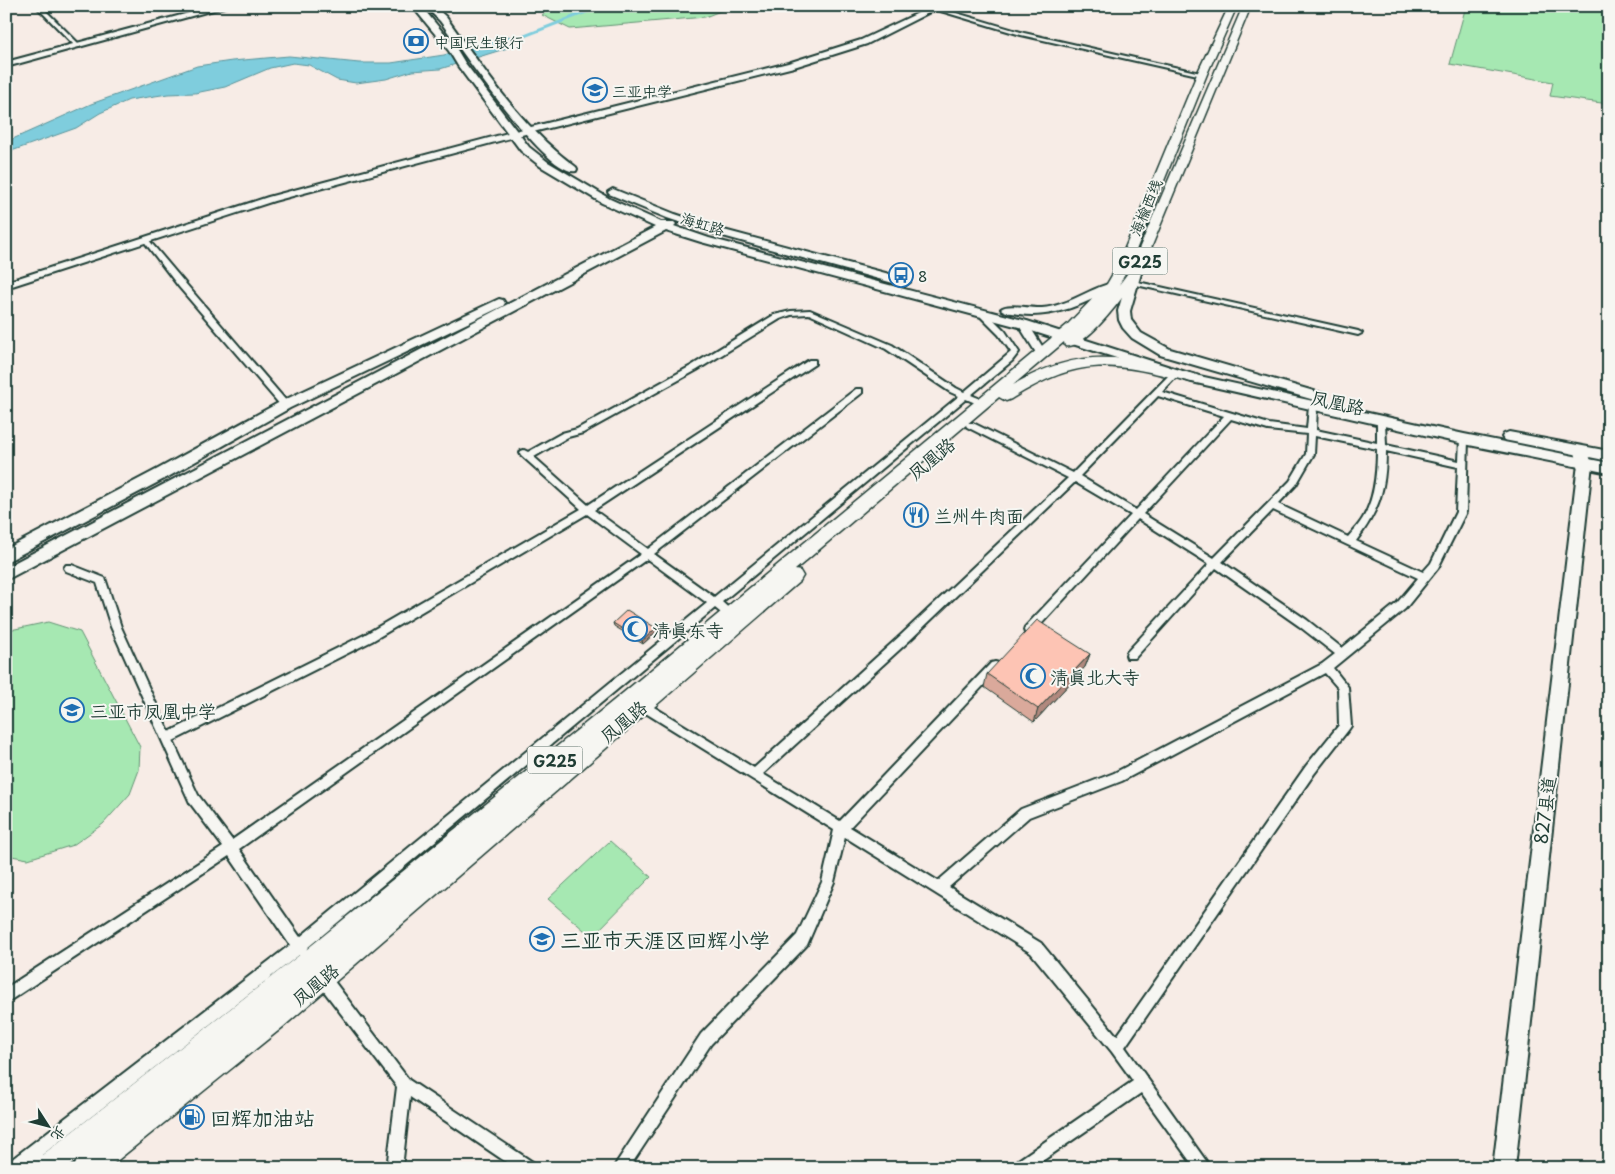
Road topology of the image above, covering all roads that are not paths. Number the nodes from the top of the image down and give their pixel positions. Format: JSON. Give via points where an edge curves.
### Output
{"nodes":[{"id":1,"x":38,"y":6,"type":"edge"},
{"id":2,"x":224,"y":6,"type":"edge"},
{"id":3,"x":416,"y":6,"type":"edge"},
{"id":4,"x":430,"y":6,"type":"edge"},
{"id":5,"x":1233,"y":6,"type":"edge"},
{"id":6,"x":1246,"y":6,"type":"edge"},
{"id":7,"x":938,"y":7,"type":"edge"},
{"id":8,"x":78,"y":46,"type":"junction"},
{"id":9,"x":6,"y":66,"type":"edge"},
{"id":10,"x":1202,"y":74,"type":"junction"},
{"id":11,"x":521,"y":133,"type":"junction"},
{"id":12,"x":667,"y":221,"type":"junction"},
{"id":13,"x":145,"y":239,"type":"junction"},
{"id":14,"x":1136,"y":270,"type":"junction"},
{"id":15,"x":1132,"y":282,"type":"junction"},
{"id":16,"x":6,"y":285,"type":"edge"},
{"id":17,"x":1112,"y":286,"type":"junction"},
{"id":18,"x":1006,"y":309,"type":"junction"},
{"id":19,"x":984,"y":315,"type":"junction"},
{"id":20,"x":1023,"y":324,"type":"junction"},
{"id":21,"x":1358,"y":333,"type":"dead end"},
{"id":22,"x":1065,"y":339,"type":"junction"},
{"id":23,"x":812,"y":362,"type":"dead end"},
{"id":24,"x":1175,"y":374,"type":"junction"},
{"id":25,"x":1192,"y":378,"type":"junction"},
{"id":26,"x":859,"y":391,"type":"dead end"},
{"id":27,"x":1156,"y":393,"type":"junction"},
{"id":28,"x":965,"y":395,"type":"junction"},
{"id":29,"x":1328,"y":400,"type":"junction"},
{"id":30,"x":991,"y":402,"type":"junction"},
{"id":31,"x":285,"y":404,"type":"junction"},
{"id":32,"x":1314,"y":406,"type":"junction"},
{"id":33,"x":1230,"y":416,"type":"junction"},
{"id":34,"x":1381,"y":421,"type":"junction"},
{"id":35,"x":970,"y":425,"type":"junction"},
{"id":36,"x":1312,"y":432,"type":"junction"},
{"id":37,"x":1464,"y":439,"type":"junction"},
{"id":38,"x":1382,"y":447,"type":"junction"},
{"id":39,"x":1609,"y":456,"type":"edge"},
{"id":40,"x":1583,"y":458,"type":"junction"},
{"id":41,"x":1463,"y":465,"type":"junction"},
{"id":42,"x":1609,"y":468,"type":"edge"},
{"id":43,"x":1074,"y":477,"type":"junction"},
{"id":44,"x":1271,"y":505,"type":"junction"},
{"id":45,"x":587,"y":510,"type":"junction"},
{"id":46,"x":1138,"y":515,"type":"junction"},
{"id":47,"x":1350,"y":542,"type":"junction"},
{"id":48,"x":649,"y":553,"type":"junction"},
{"id":49,"x":6,"y":556,"type":"edge"},
{"id":50,"x":1215,"y":563,"type":"junction"},
{"id":51,"x":69,"y":568,"type":"dead end"},
{"id":52,"x":6,"y":574,"type":"edge"},
{"id":53,"x":1425,"y":576,"type":"junction"},
{"id":54,"x":722,"y":608,"type":"junction"},
{"id":55,"x":1023,"y":636,"type":"edge"},
{"id":56,"x":1342,"y":654,"type":"junction"},
{"id":57,"x":1131,"y":655,"type":"dead end"},
{"id":58,"x":1003,"y":658,"type":"edge"},
{"id":59,"x":1326,"y":667,"type":"junction"},
{"id":60,"x":636,"y":702,"type":"junction"},
{"id":61,"x":167,"y":739,"type":"junction"},
{"id":62,"x":754,"y":775,"type":"junction"},
{"id":63,"x":841,"y":828,"type":"junction"},
{"id":64,"x":231,"y":848,"type":"junction"},
{"id":65,"x":939,"y":888,"type":"junction"},
{"id":66,"x":304,"y":953,"type":"junction"},
{"id":67,"x":322,"y":977,"type":"junction"},
{"id":68,"x":6,"y":996,"type":"edge"},
{"id":69,"x":1117,"y":1047,"type":"junction"},
{"id":70,"x":1143,"y":1083,"type":"junction"},
{"id":71,"x":404,"y":1085,"type":"junction"},
{"id":72,"x":34,"y":1152,"type":"junction"},
{"id":73,"x":12,"y":1168,"type":"edge"},
{"id":74,"x":40,"y":1168,"type":"edge"},
{"id":75,"x":46,"y":1168,"type":"edge"},
{"id":76,"x":87,"y":1168,"type":"edge"},
{"id":77,"x":394,"y":1168,"type":"edge"},
{"id":78,"x":530,"y":1168,"type":"edge"},
{"id":79,"x":620,"y":1168,"type":"edge"},
{"id":80,"x":1019,"y":1168,"type":"edge"},
{"id":81,"x":1204,"y":1168,"type":"edge"},
{"id":82,"x":1504,"y":1168,"type":"edge"}],
"edges":[{"from":1,"to":8,"type":"street"},
{"from":2,"to":8,"type":"main road"},
{"from":3,"to":11,"type":"main road","name":"海虹路","via":[[453,50],[460,64]]},
{"from":4,"to":11,"type":"main road","name":"海虹路","via":[[473,60]]},
{"from":5,"to":10,"type":"highway","name":"海榆西线","number":"G225"},
{"from":6,"to":14,"type":"highway","name":"海榆西线","number":"G225"},
{"from":7,"to":10,"type":"street","via":[[1023,34]]},
{"from":7,"to":11,"type":"street","via":[[864,42],[791,66]]},
{"from":8,"to":9,"type":"main road"},
{"from":10,"to":17,"type":"highway","name":"海榆西线","number":"G225","via":[[1139,232]]},
{"from":11,"to":12,"type":"main road","name":"海虹路","via":[[574,171]]},
{"from":11,"to":12,"type":"main road","name":"海虹路","via":[[530,154],[564,177],[606,201]]},
{"from":11,"to":13,"type":"street","via":[[272,199]]},
{"from":12,"to":18,"type":"main road","name":"海虹路"},
{"from":12,"to":19,"type":"main road","name":"海虹路","via":[[705,240]]},
{"from":12,"to":31,"type":"main road"},
{"from":12,"to":52,"type":"main road"},
{"from":13,"to":16,"type":"street"},
{"from":13,"to":31,"type":"street"},
{"from":14,"to":15,"type":"main road"},
{"from":14,"to":22,"type":"highway","name":"海榆西线","number":"G225","via":[[1121,292]]},
{"from":15,"to":21,"type":"street"},
{"from":15,"to":29,"type":"main road","via":[[1124,304],[1124,319],[1129,330],[1144,341],[1165,352]]},
{"from":17,"to":18,"type":"street","via":[[1091,297],[1053,309],[1034,312]]},
{"from":17,"to":22,"type":"highway","name":"海榆西线","number":"G225"},
{"from":18,"to":22,"type":"main road","name":"海虹路"},
{"from":19,"to":20,"type":"main road","name":"海虹路"},
{"from":19,"to":28,"type":"street","via":[[1015,352]]},
{"from":20,"to":22,"type":"main road","name":"海虹路"},
{"from":20,"to":22,"type":"street"},
{"from":22,"to":25,"type":"main road","name":"凤凰路"},
{"from":22,"to":29,"type":"main road","name":"凤凰路"},
{"from":22,"to":30,"type":"highway","name":"凤凰路","number":"G225"},
{"from":22,"to":30,"type":"highway","name":"海榆西线","number":"G225"},
{"from":23,"to":45,"type":"street"},
{"from":24,"to":25,"type":"highway","name":"凤凰路","number":"G225"},
{"from":24,"to":27,"type":"street"},
{"from":24,"to":30,"type":"highway","name":"凤凰路","number":"G225","via":[[1127,362],[1068,366]]},
{"from":25,"to":32,"type":"main road","name":"凤凰路"},
{"from":26,"to":48,"type":"street"},
{"from":27,"to":33,"type":"street"},
{"from":27,"to":43,"type":"street"},
{"from":28,"to":30,"type":"street"},
{"from":28,"to":45,"type":"street","via":[[889,348],[810,312],[777,317],[694,368],[580,431],[565,434],[525,454]]},
{"from":28,"to":54,"type":"street"},
{"from":29,"to":40,"type":"main road","name":"凤凰路"},
{"from":30,"to":35,"type":"highway","name":"凤凰路","number":"G225"},
{"from":30,"to":54,"type":"highway","name":"凤凰路","number":"G225"},
{"from":31,"to":49,"type":"main road"},
{"from":32,"to":34,"type":"main road","name":"凤凰路"},
{"from":32,"to":36,"type":"street"},
{"from":33,"to":36,"type":"street","via":[[1268,427]]},
{"from":33,"to":46,"type":"street"},
{"from":34,"to":37,"type":"main road","name":"凤凰路"},
{"from":34,"to":38,"type":"street"},
{"from":35,"to":43,"type":"street"},
{"from":35,"to":60,"type":"highway","name":"凤凰路","number":"G225"},
{"from":36,"to":38,"type":"street"},
{"from":36,"to":44,"type":"street","via":[[1310,454],[1293,483]]},
{"from":37,"to":40,"type":"main road","name":"凤凰路"},
{"from":37,"to":41,"type":"street"},
{"from":38,"to":41,"type":"street"},
{"from":38,"to":47,"type":"street","via":[[1370,514]]},
{"from":39,"to":40,"type":"main road","name":"凤凰路"},
{"from":40,"to":42,"type":"main road","name":"凤凰路"},
{"from":40,"to":82,"type":"main road","name":"827县道"},
{"from":41,"to":53,"type":"street","via":[[1461,512],[1435,565]]},
{"from":43,"to":46,"type":"street"},
{"from":43,"to":62,"type":"street","via":[[905,638]]},
{"from":44,"to":47,"type":"street"},
{"from":44,"to":50,"type":"street"},
{"from":45,"to":48,"type":"street"},
{"from":45,"to":61,"type":"street","via":[[368,638]]},
{"from":46,"to":50,"type":"street"},
{"from":46,"to":55,"type":"street"},
{"from":47,"to":53,"type":"street"},
{"from":48,"to":54,"type":"street"},
{"from":48,"to":64,"type":"street"},
{"from":50,"to":56,"type":"street"},
{"from":50,"to":57,"type":"street"},
{"from":51,"to":61,"type":"street","via":[[101,581],[116,627]]},
{"from":53,"to":56,"type":"street","via":[[1402,606]]},
{"from":54,"to":60,"type":"highway","name":"凤凰路","number":"G225"},
{"from":54,"to":66,"type":"street"},
{"from":56,"to":59,"type":"street"},
{"from":58,"to":63,"type":"street"},
{"from":59,"to":65,"type":"street","via":[[1118,777],[1025,812]]},
{"from":59,"to":69,"type":"street","via":[[1343,687],[1345,726],[1310,770]]},
{"from":60,"to":62,"type":"street"},
{"from":60,"to":66,"type":"highway","name":"凤凰路","number":"G225"},
{"from":60,"to":67,"type":"highway","name":"凤凰路","number":"G225"},
{"from":61,"to":64,"type":"street","via":[[194,799]]},
{"from":62,"to":63,"type":"street"},
{"from":63,"to":65,"type":"street"},
{"from":63,"to":79,"type":"street","via":[[828,882],[802,940],[706,1039]]},
{"from":64,"to":66,"type":"street"},
{"from":64,"to":68,"type":"street"},
{"from":65,"to":69,"type":"street","via":[[1036,948]]},
{"from":66,"to":67,"type":"street"},
{"from":66,"to":72,"type":"street"},
{"from":66,"to":75,"type":"highway","name":"凤凰路","number":"G225"},
{"from":67,"to":71,"type":"street"},
{"from":67,"to":76,"type":"highway","name":"凤凰路","number":"G225"},
{"from":69,"to":70,"type":"street"},
{"from":70,"to":80,"type":"street"},
{"from":70,"to":81,"type":"street"},
{"from":71,"to":77,"type":"street"},
{"from":71,"to":78,"type":"street"},
{"from":72,"to":73,"type":"street"},
{"from":72,"to":74,"type":"street"}]}
